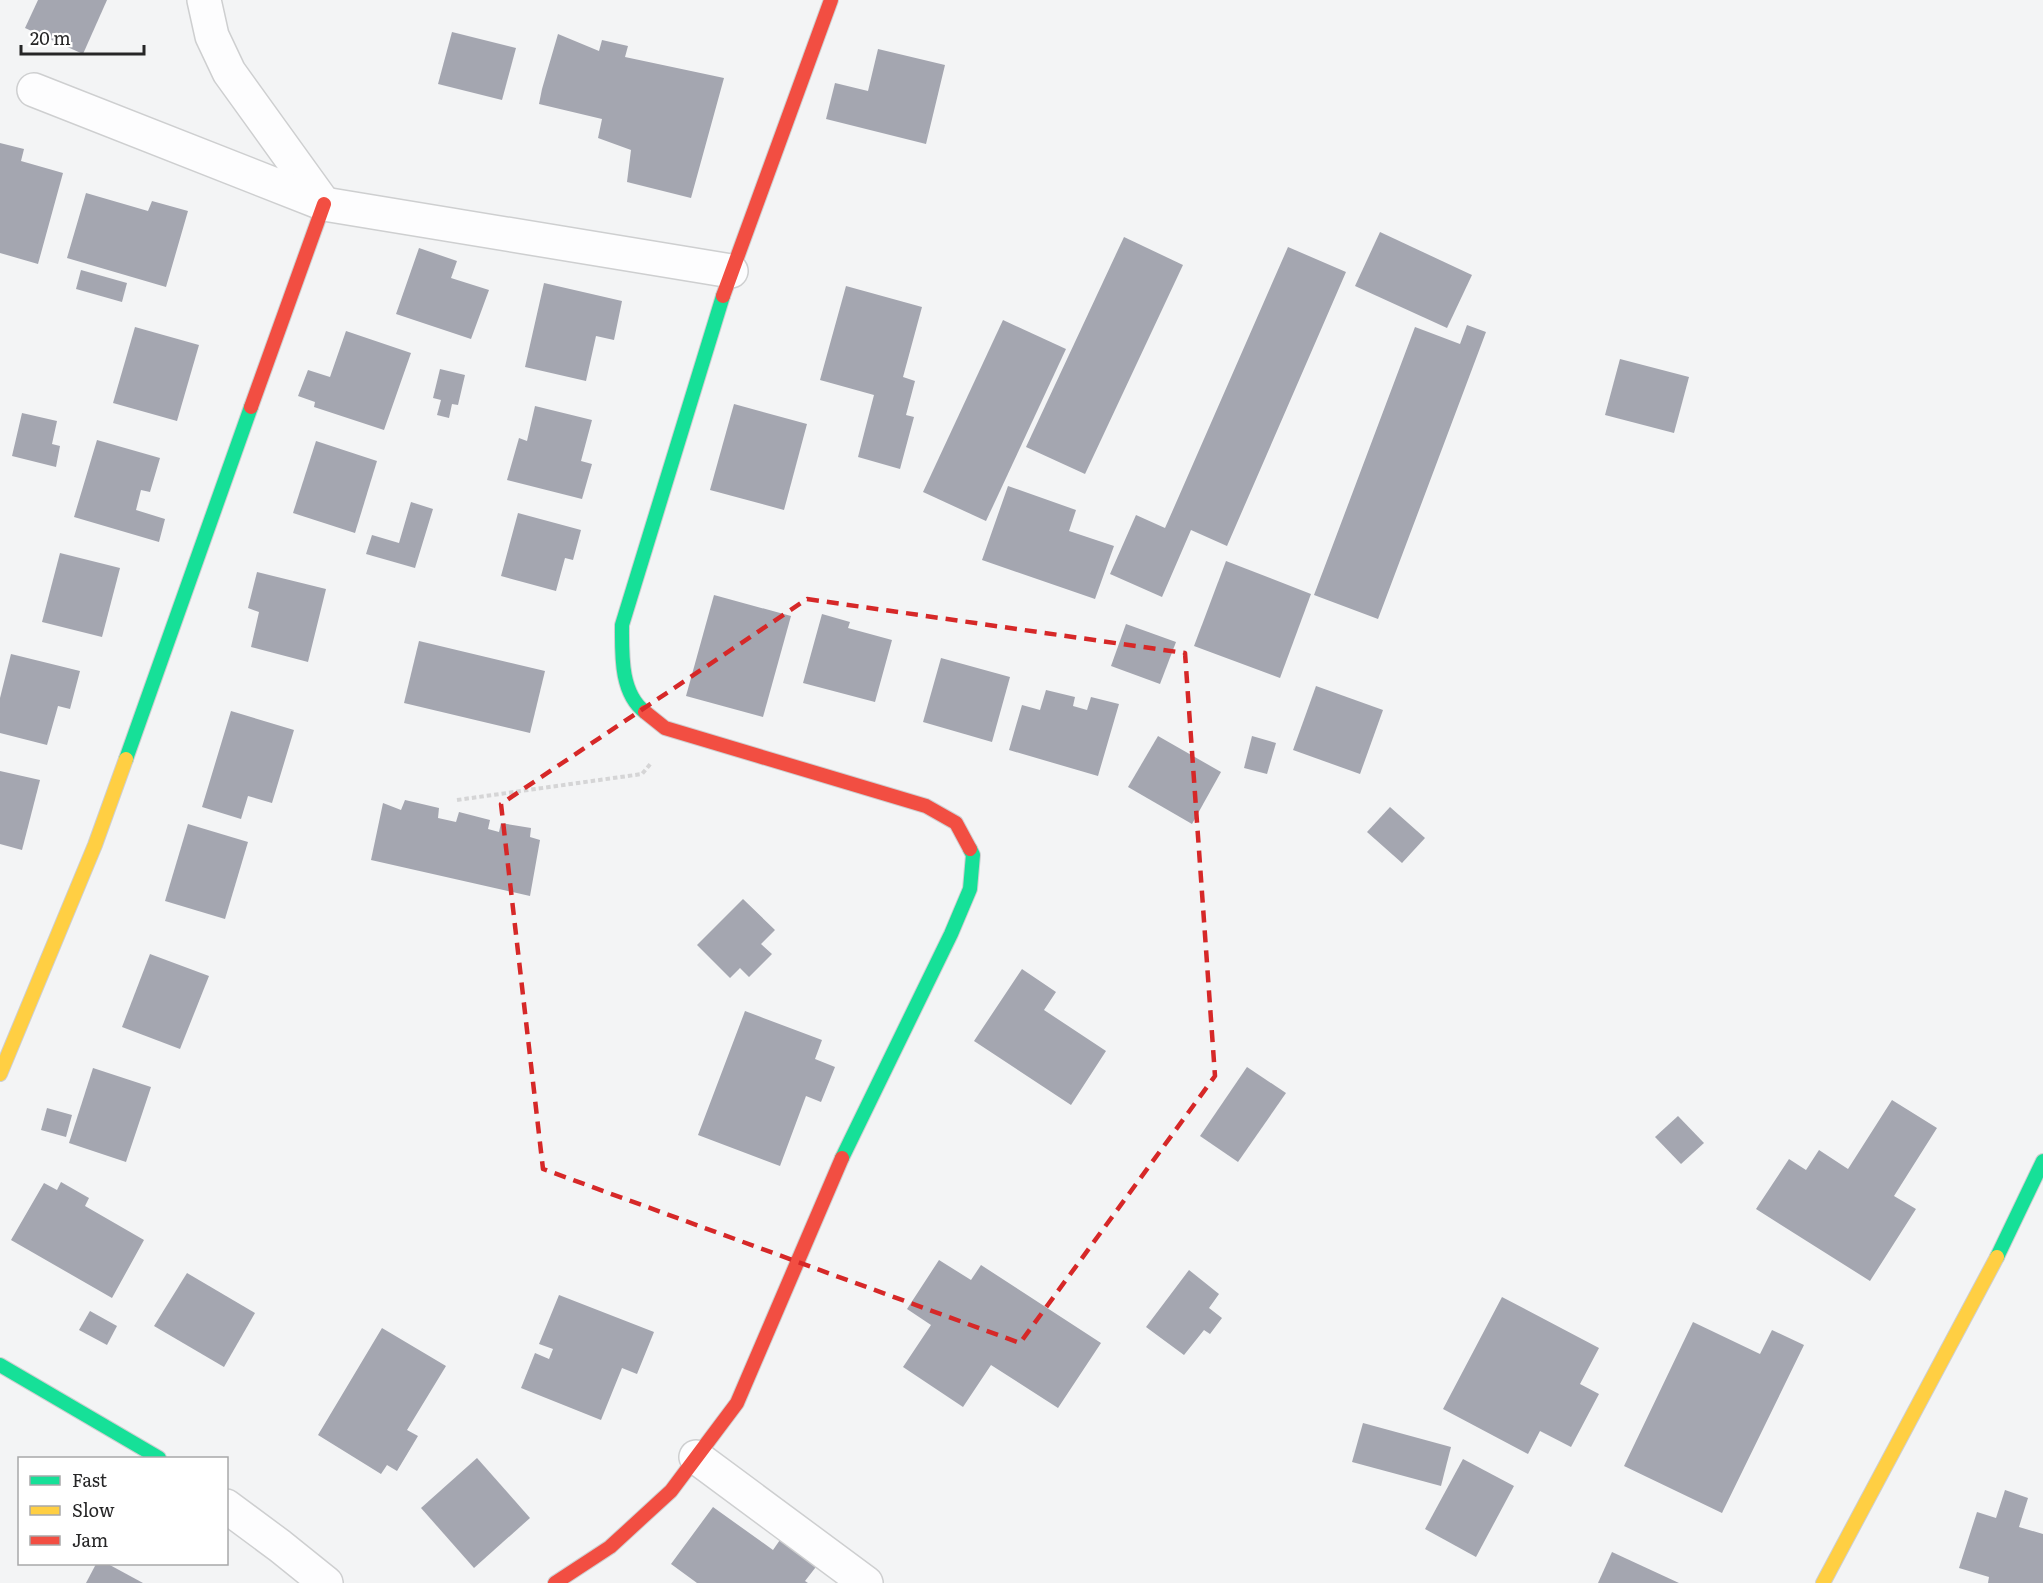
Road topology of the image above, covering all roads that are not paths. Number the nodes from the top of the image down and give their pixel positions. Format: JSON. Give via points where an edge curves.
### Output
{"nodes":[{"id":1,"x":204,"y":0,"type":"edge"},
{"id":2,"x":831,"y":0,"type":"edge"},
{"id":3,"x":34,"y":90,"type":"dead end"},
{"id":4,"x":324,"y":204,"type":"junction"},
{"id":5,"x":731,"y":271,"type":"junction"},
{"id":6,"x":0,"y":1074,"type":"edge"},
{"id":7,"x":2043,"y":1161,"type":"edge"},
{"id":8,"x":0,"y":1365,"type":"edge"},
{"id":9,"x":157,"y":1457,"type":"edge"},
{"id":10,"x":696,"y":1457,"type":"junction"},
{"id":11,"x":228,"y":1507,"type":"edge"},
{"id":12,"x":326,"y":1583,"type":"edge"},
{"id":13,"x":555,"y":1583,"type":"edge"},
{"id":14,"x":866,"y":1583,"type":"edge"},
{"id":15,"x":1823,"y":1583,"type":"edge"}],
"edges":[{"from":1,"to":4,"type":"street","via":[[212,36],[229,72]]},
{"from":2,"to":5,"type":"street"},
{"from":3,"to":4,"type":"street"},
{"from":4,"to":5,"type":"street"},
{"from":4,"to":6,"type":"street","via":[[95,845]]},
{"from":5,"to":10,"type":"street","via":[[622,625],[622,664],[634,704],[665,728],[926,806],[956,823],[973,855],[970,889],[959,916],[852,1136],[737,1403]]},
{"from":7,"to":15,"type":"street","via":[[1991,1270]]},
{"from":8,"to":9,"type":"street"},
{"from":10,"to":13,"type":"street","via":[[671,1491],[610,1547]]},
{"from":10,"to":14,"type":"street"},
{"from":11,"to":12,"type":"street"}]}
